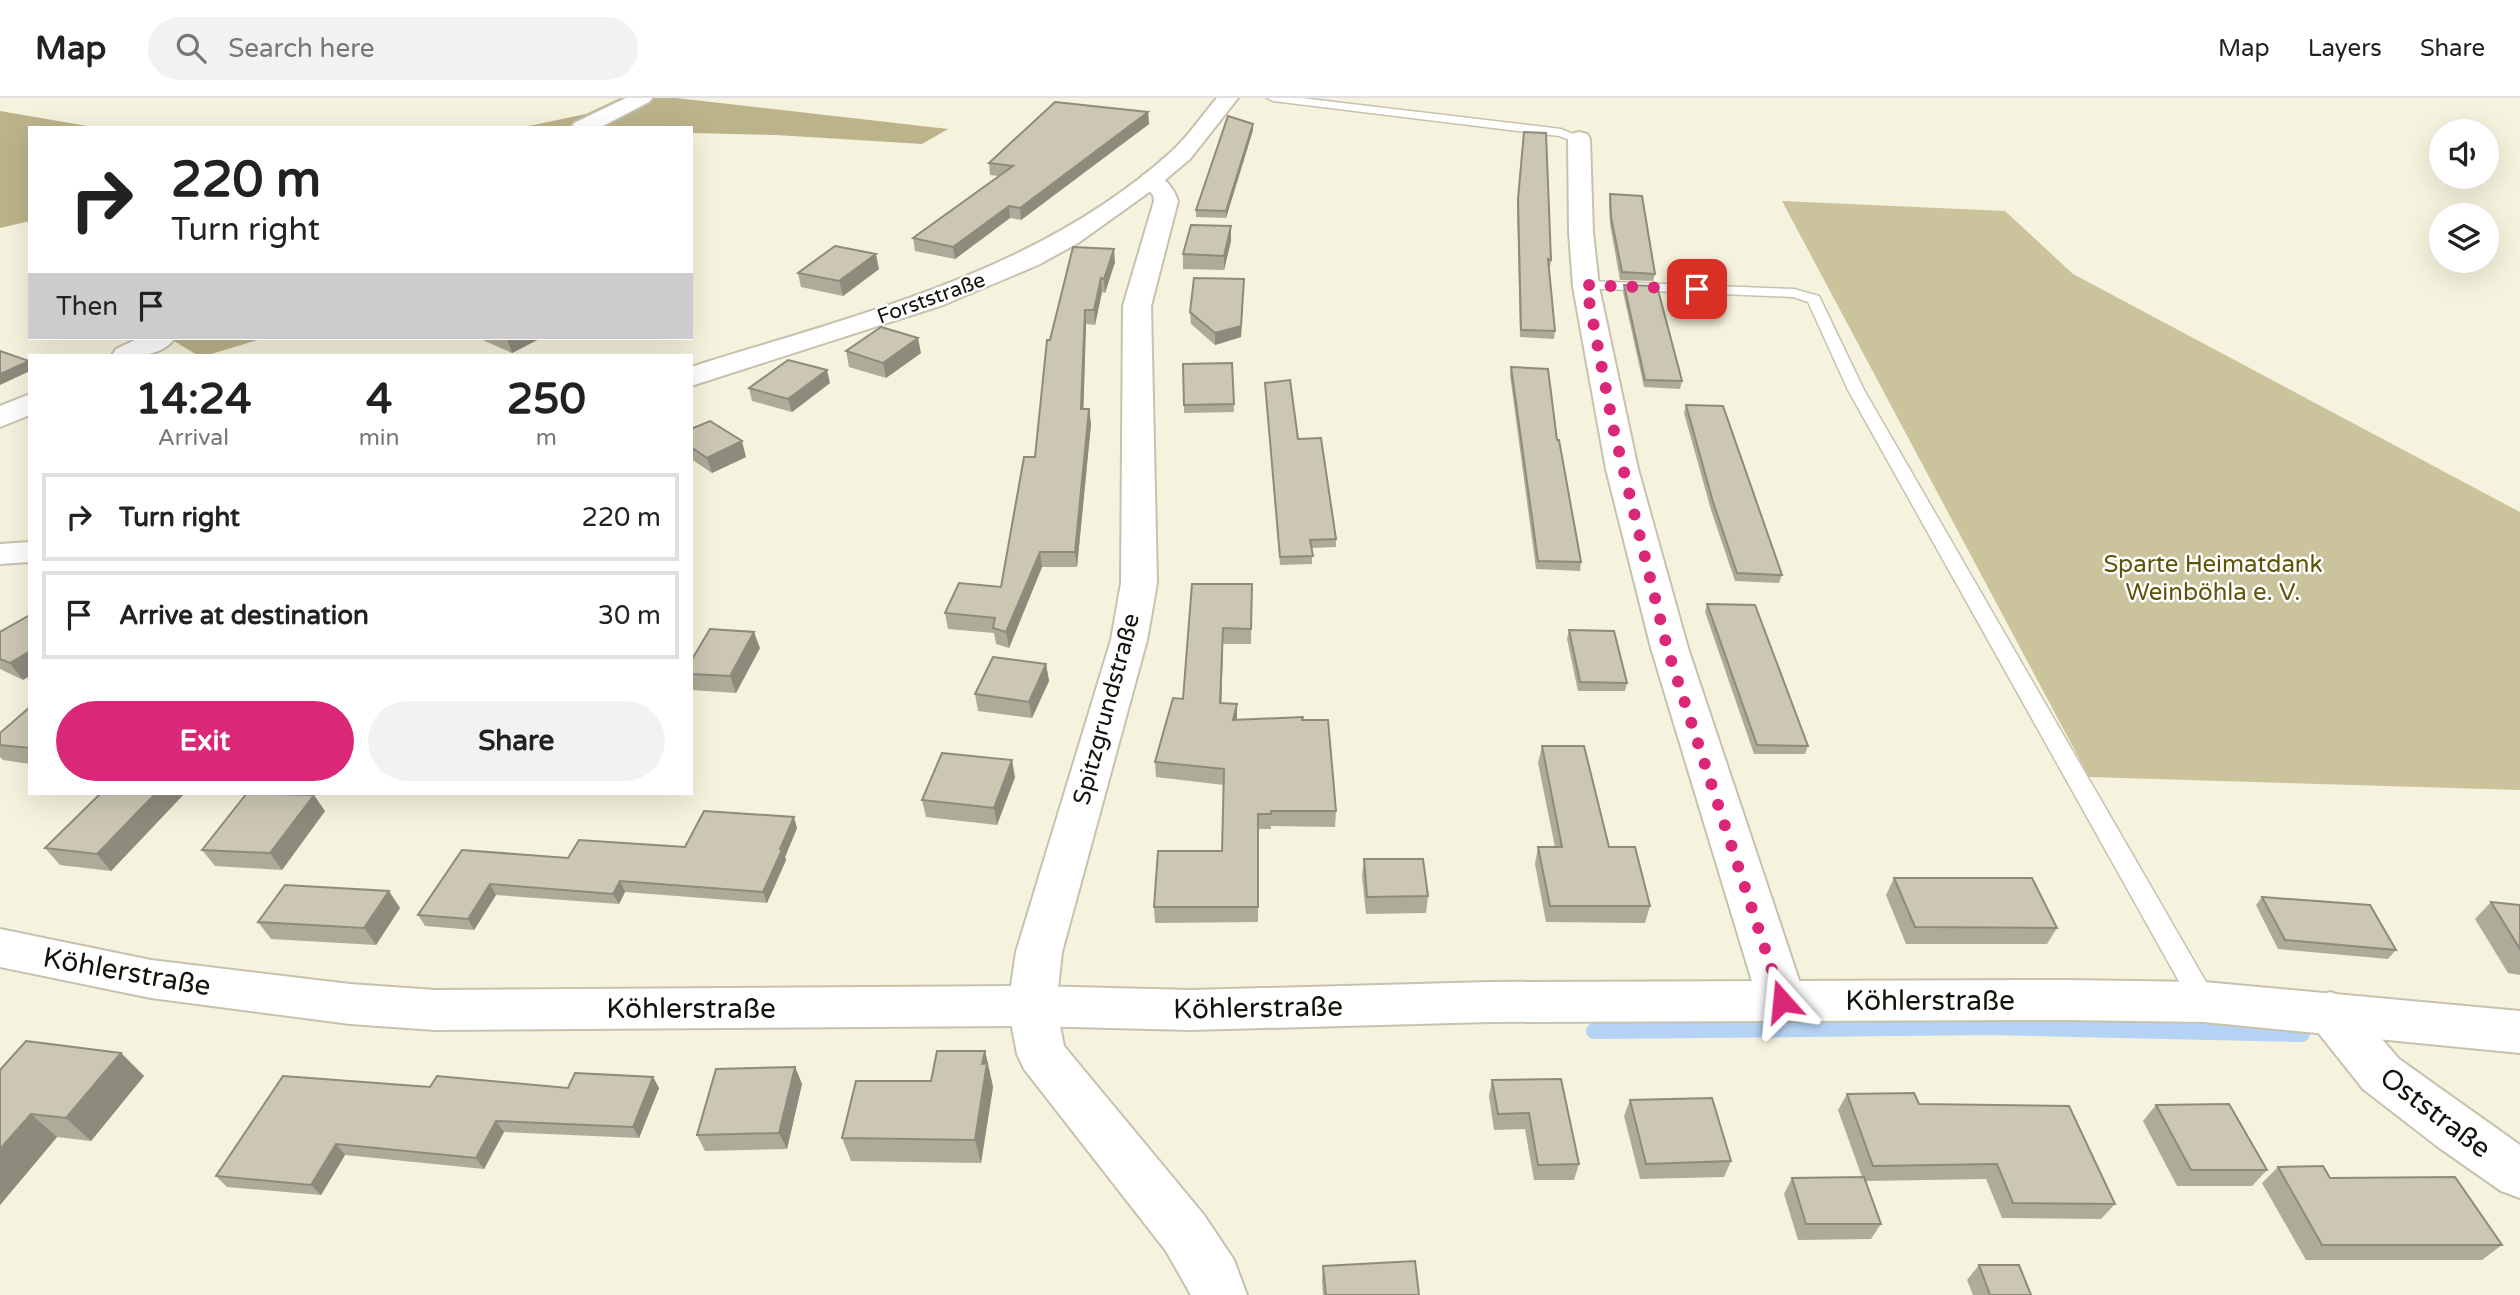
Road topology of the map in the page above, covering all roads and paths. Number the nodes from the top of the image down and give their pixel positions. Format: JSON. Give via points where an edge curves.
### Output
{"nodes":[{"id":1,"x":642,"y":98,"type":"edge"},
{"id":2,"x":1228,"y":98,"type":"edge"},
{"id":3,"x":1273,"y":98,"type":"edge"},
{"id":4,"x":587,"y":126,"type":"edge"},
{"id":5,"x":1579,"y":139,"type":"joint"},
{"id":6,"x":1152,"y":180,"type":"junction"},
{"id":7,"x":1586,"y":285,"type":"junction"},
{"id":8,"x":157,"y":340,"type":"edge"},
{"id":9,"x":128,"y":354,"type":"edge"},
{"id":10,"x":693,"y":376,"type":"edge"},
{"id":11,"x":28,"y":404,"type":"edge"},
{"id":12,"x":0,"y":418,"type":"edge"},
{"id":13,"x":28,"y":552,"type":"edge"},
{"id":14,"x":0,"y":554,"type":"edge"},
{"id":15,"x":0,"y":948,"type":"edge"},
{"id":16,"x":1782,"y":1001,"type":"junction"},
{"id":17,"x":2204,"y":1002,"type":"junction"},
{"id":18,"x":1032,"y":1006,"type":"junction"},
{"id":19,"x":2330,"y":1012,"type":"junction"},
{"id":20,"x":2520,"y":1032,"type":"edge"},
{"id":21,"x":2520,"y":1174,"type":"edge"},
{"id":22,"x":1219,"y":1295,"type":"edge"}],
"edges":[{"from":1,"to":4,"type":"street"},
{"from":2,"to":6,"type":"street","via":[[1182,155]]},
{"from":3,"to":5,"type":"lane"},
{"from":5,"to":7,"type":"street"},
{"from":6,"to":10,"type":"street","name":"Forststraße","via":[[1069,238],[1006,271]]},
{"from":6,"to":18,"type":"street","name":"Spitzgrundstraße","via":[[1166,201],[1137,306],[1139,583],[1129,640],[1039,952]]},
{"from":7,"to":16,"type":"street","via":[[1614,431],[1668,651]]},
{"from":7,"to":17,"type":"lane","via":[[1787,293],[1814,299],[1856,390]]},
{"from":8,"to":9,"type":"street"},
{"from":11,"to":12,"type":"street"},
{"from":13,"to":14,"type":"street"},
{"from":15,"to":18,"type":"street","name":"Köhlerstraße","via":[[150,979],[435,1010]]},
{"from":16,"to":17,"type":"street","name":"Köhlerstraße"},
{"from":16,"to":18,"type":"street","name":"Köhlerstraße","via":[[1191,1010]]},
{"from":17,"to":19,"type":"street","name":"Köhlerstraße"},
{"from":18,"to":22,"type":"street","name":"Spitzgrundstraße","via":[[1041,1054],[1185,1233]]},
{"from":19,"to":20,"type":"street","name":"Köhlerstraße"},
{"from":19,"to":21,"type":"street","name":"Oststraße","via":[[2381,1074]]}]}
